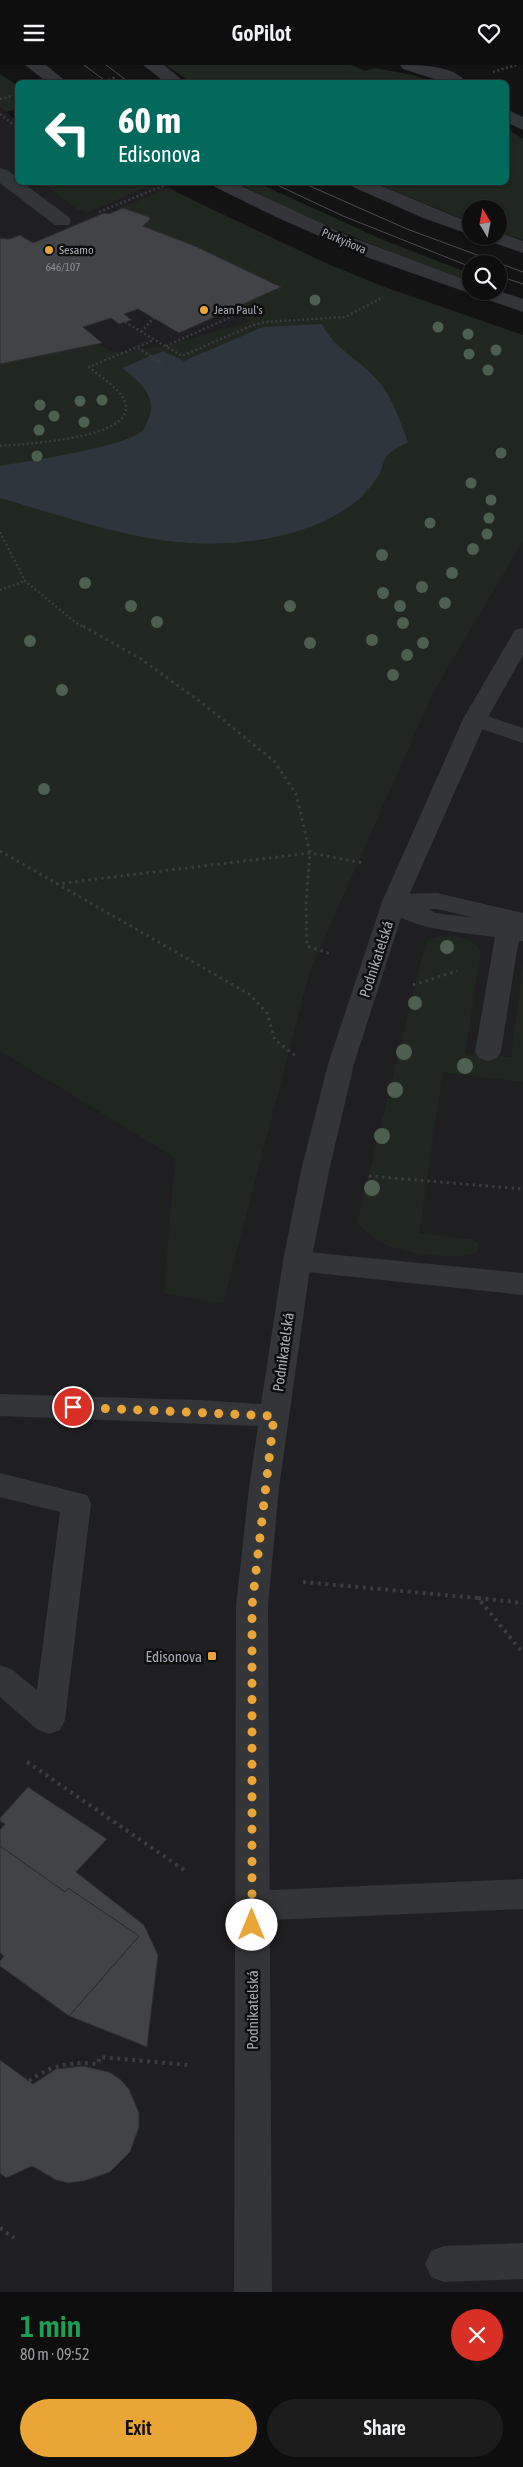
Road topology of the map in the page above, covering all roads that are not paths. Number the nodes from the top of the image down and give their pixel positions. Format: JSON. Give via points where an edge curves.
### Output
{"nodes":[{"id":1,"x":34,"y":65,"type":"edge"},
{"id":2,"x":152,"y":65,"type":"edge"},
{"id":3,"x":409,"y":65,"type":"edge"},
{"id":4,"x":56,"y":80,"type":"edge"},
{"id":5,"x":174,"y":80,"type":"edge"},
{"id":6,"x":455,"y":80,"type":"edge"},
{"id":7,"x":509,"y":116,"type":"edge"},
{"id":8,"x":523,"y":125,"type":"edge"},
{"id":9,"x":15,"y":165,"type":"edge"},
{"id":10,"x":0,"y":169,"type":"edge"},
{"id":11,"x":0,"y":174,"type":"edge"},
{"id":12,"x":226,"y":185,"type":"edge"},
{"id":13,"x":365,"y":185,"type":"edge"},
{"id":14,"x":62,"y":221,"type":"dead end"},
{"id":15,"x":462,"y":226,"type":"edge"},
{"id":16,"x":508,"y":242,"type":"edge"},
{"id":17,"x":523,"y":247,"type":"edge"},
{"id":18,"x":462,"y":286,"type":"edge"},
{"id":19,"x":506,"y":300,"type":"edge"},
{"id":20,"x":523,"y":306,"type":"edge"},
{"id":21,"x":523,"y":635,"type":"edge"},
{"id":22,"x":475,"y":719,"type":"junction"},
{"id":23,"x":523,"y":736,"type":"edge"},
{"id":24,"x":394,"y":902,"type":"junction"},
{"id":25,"x":518,"y":929,"type":"edge"},
{"id":26,"x":488,"y":1052,"type":"dead end"},
{"id":27,"x":297,"y":1261,"type":"junction"},
{"id":28,"x":523,"y":1284,"type":"edge"},
{"id":29,"x":0,"y":1405,"type":"edge"},
{"id":30,"x":274,"y":1416,"type":"junction"},
{"id":31,"x":0,"y":1485,"type":"edge"},
{"id":32,"x":0,"y":1678,"type":"edge"},
{"id":33,"x":523,"y":1894,"type":"edge"},
{"id":34,"x":251,"y":1905,"type":"junction"},
{"id":35,"x":523,"y":2261,"type":"edge"},
{"id":36,"x":444,"y":2264,"type":"dead end"},
{"id":37,"x":253,"y":2292,"type":"edge"}],
"edges":[{"from":1,"to":4,"type":"street"},
{"from":2,"to":5,"type":"street"},
{"from":3,"to":6,"type":"street"},
{"from":7,"to":8,"type":"street"},
{"from":9,"to":10,"type":"street"},
{"from":11,"to":14,"type":"street"},
{"from":12,"to":18,"type":"street","name":"Purkyňova","via":[[333,236]]},
{"from":13,"to":15,"type":"street"},
{"from":16,"to":17,"type":"street"},
{"from":19,"to":20,"type":"street"},
{"from":21,"to":22,"type":"street","name":"Podnikatelská"},
{"from":22,"to":23,"type":"street"},
{"from":22,"to":24,"type":"street","name":"Podnikatelská"},
{"from":24,"to":25,"type":"street","via":[[437,901]]},
{"from":24,"to":27,"type":"street","name":"Podnikatelská","via":[[341,1065]]},
{"from":25,"to":26,"type":"street"},
{"from":27,"to":28,"type":"street"},
{"from":27,"to":30,"type":"street","name":"Podnikatelská"},
{"from":29,"to":30,"type":"street"},
{"from":30,"to":34,"type":"street","name":"Podnikatelská","via":[[252,1606]]},
{"from":31,"to":32,"type":"street","via":[[76,1504],[49,1720]]},
{"from":33,"to":34,"type":"street"},
{"from":34,"to":37,"type":"street","name":"Podnikatelská"},
{"from":35,"to":36,"type":"street"}]}
